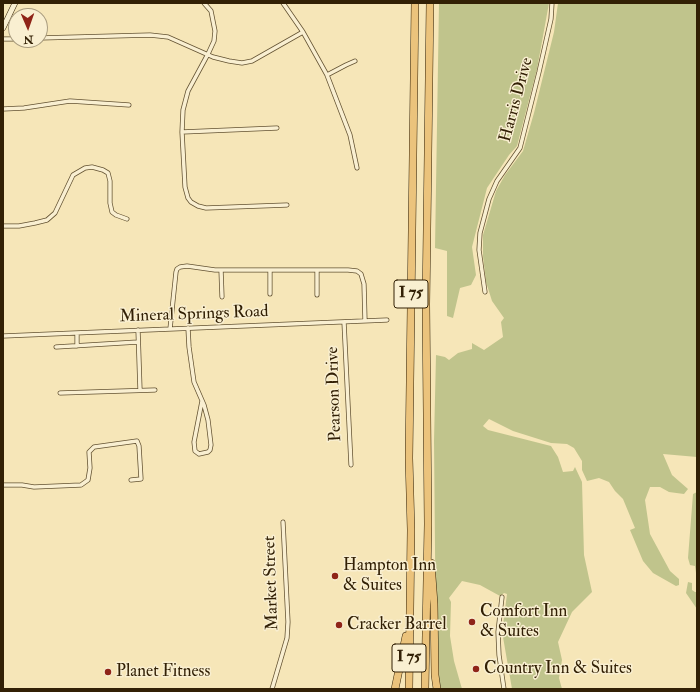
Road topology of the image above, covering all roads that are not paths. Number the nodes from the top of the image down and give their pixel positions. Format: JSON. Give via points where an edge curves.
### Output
{"nodes":[{"id":1,"x":15,"y":3,"type":"edge"},
{"id":2,"x":204,"y":3,"type":"edge"},
{"id":3,"x":283,"y":3,"type":"edge"},
{"id":4,"x":414,"y":3,"type":"edge"},
{"id":5,"x":430,"y":3,"type":"edge"},
{"id":6,"x":552,"y":3,"type":"edge"},
{"id":7,"x":3,"y":28,"type":"edge"},
{"id":8,"x":303,"y":32,"type":"junction"},
{"id":9,"x":48,"y":38,"type":"edge"},
{"id":10,"x":208,"y":54,"type":"junction"},
{"id":11,"x":355,"y":61,"type":"dead end"},
{"id":12,"x":327,"y":75,"type":"junction"},
{"id":13,"x":129,"y":105,"type":"dead end"},
{"id":14,"x":3,"y":109,"type":"edge"},
{"id":15,"x":277,"y":128,"type":"dead end"},
{"id":16,"x":182,"y":132,"type":"junction"},
{"id":17,"x":357,"y":168,"type":"dead end"},
{"id":18,"x":287,"y":205,"type":"dead end"},
{"id":19,"x":127,"y":219,"type":"dead end"},
{"id":20,"x":3,"y":226,"type":"edge"},
{"id":21,"x":222,"y":270,"type":"junction"},
{"id":22,"x":270,"y":270,"type":"junction"},
{"id":23,"x":317,"y":270,"type":"junction"},
{"id":24,"x":485,"y":292,"type":"dead end"},
{"id":25,"x":270,"y":294,"type":"dead end"},
{"id":26,"x":317,"y":295,"type":"dead end"},
{"id":27,"x":222,"y":297,"type":"dead end"},
{"id":28,"x":387,"y":320,"type":"dead end"},
{"id":29,"x":365,"y":321,"type":"junction"},
{"id":30,"x":344,"y":322,"type":"junction"},
{"id":31,"x":188,"y":328,"type":"junction"},
{"id":32,"x":170,"y":329,"type":"junction"},
{"id":33,"x":138,"y":330,"type":"junction"},
{"id":34,"x":77,"y":333,"type":"junction"},
{"id":35,"x":3,"y":336,"type":"edge"},
{"id":36,"x":138,"y":342,"type":"junction"},
{"id":37,"x":77,"y":346,"type":"junction"},
{"id":38,"x":56,"y":347,"type":"dead end"},
{"id":39,"x":140,"y":390,"type":"junction"},
{"id":40,"x":155,"y":390,"type":"dead end"},
{"id":41,"x":60,"y":393,"type":"dead end"},
{"id":42,"x":202,"y":401,"type":"junction"},
{"id":43,"x":350,"y":465,"type":"dead end"},
{"id":44,"x":131,"y":480,"type":"dead end"},
{"id":45,"x":3,"y":485,"type":"edge"},
{"id":46,"x":283,"y":522,"type":"dead end"},
{"id":47,"x":428,"y":524,"type":"junction"},
{"id":48,"x":502,"y":597,"type":"dead end"},
{"id":49,"x":410,"y":626,"type":"junction"},
{"id":50,"x":272,"y":689,"type":"edge"},
{"id":51,"x":395,"y":689,"type":"edge"},
{"id":52,"x":409,"y":689,"type":"edge"},
{"id":53,"x":425,"y":689,"type":"edge"},
{"id":54,"x":437,"y":689,"type":"edge"},
{"id":55,"x":504,"y":689,"type":"edge"}],
"edges":[{"from":1,"to":7,"type":"street"},
{"from":2,"to":10,"type":"street","via":[[211,11],[215,31]]},
{"from":3,"to":8,"type":"street"},
{"from":4,"to":49,"type":"highway","number":"I 75","via":[[409,458]]},
{"from":5,"to":47,"type":"highway","number":"I 75","via":[[426,304]]},
{"from":6,"to":24,"type":"street","name":"Harris Drive","via":[[540,72],[520,148],[497,181],[480,233],[479,250]]},
{"from":8,"to":10,"type":"street","via":[[252,61],[229,61]]},
{"from":8,"to":12,"type":"street"},
{"from":9,"to":10,"type":"street","via":[[150,35],[168,37]]},
{"from":10,"to":16,"type":"street","via":[[188,91],[183,110]]},
{"from":11,"to":12,"type":"street"},
{"from":12,"to":17,"type":"street","via":[[350,135]]},
{"from":13,"to":14,"type":"street","via":[[70,101]]},
{"from":15,"to":16,"type":"street"},
{"from":16,"to":18,"type":"street","via":[[185,187],[191,202],[206,208]]},
{"from":19,"to":20,"type":"street","via":[[112,212],[108,173],[92,167],[72,175],[55,213],[47,220],[19,226]]},
{"from":21,"to":22,"type":"street"},
{"from":21,"to":27,"type":"street"},
{"from":21,"to":32,"type":"street","via":[[187,266],[177,269]]},
{"from":22,"to":23,"type":"street"},
{"from":22,"to":25,"type":"street"},
{"from":23,"to":26,"type":"street"},
{"from":23,"to":29,"type":"street","via":[[348,270],[361,274],[364,284]]},
{"from":28,"to":29,"type":"street","name":"Mineral Springs Road"},
{"from":29,"to":30,"type":"street","name":"Mineral Springs Road"},
{"from":30,"to":31,"type":"street","name":"Mineral Springs Road"},
{"from":30,"to":43,"type":"street","name":"Pearson Drive"},
{"from":31,"to":32,"type":"street","name":"Mineral Springs Road"},
{"from":31,"to":42,"type":"street","via":[[194,382]]},
{"from":32,"to":33,"type":"street","name":"Mineral Springs Road"},
{"from":33,"to":34,"type":"street","name":"Mineral Springs Road"},
{"from":33,"to":36,"type":"street"},
{"from":34,"to":35,"type":"street","name":"Mineral Springs Road"},
{"from":34,"to":37,"type":"street"},
{"from":36,"to":37,"type":"street"},
{"from":36,"to":39,"type":"street"},
{"from":37,"to":38,"type":"street"},
{"from":39,"to":40,"type":"street"},
{"from":39,"to":41,"type":"street"},
{"from":42,"to":42,"type":"street","via":[[208,420],[211,445],[208,452],[199,454],[195,451],[194,442]]},
{"from":44,"to":45,"type":"street","via":[[140,479],[137,441],[94,447],[89,452],[88,480],[81,484],[34,487]]},
{"from":46,"to":50,"type":"street","name":"Market Street","via":[[288,622]]},
{"from":47,"to":53,"type":"highway","number":"I 75"},
{"from":47,"to":54,"type":"highway"},
{"from":48,"to":55,"type":"street","via":[[498,644]]},
{"from":49,"to":51,"type":"highway"},
{"from":49,"to":52,"type":"highway","number":"I 75"}]}
